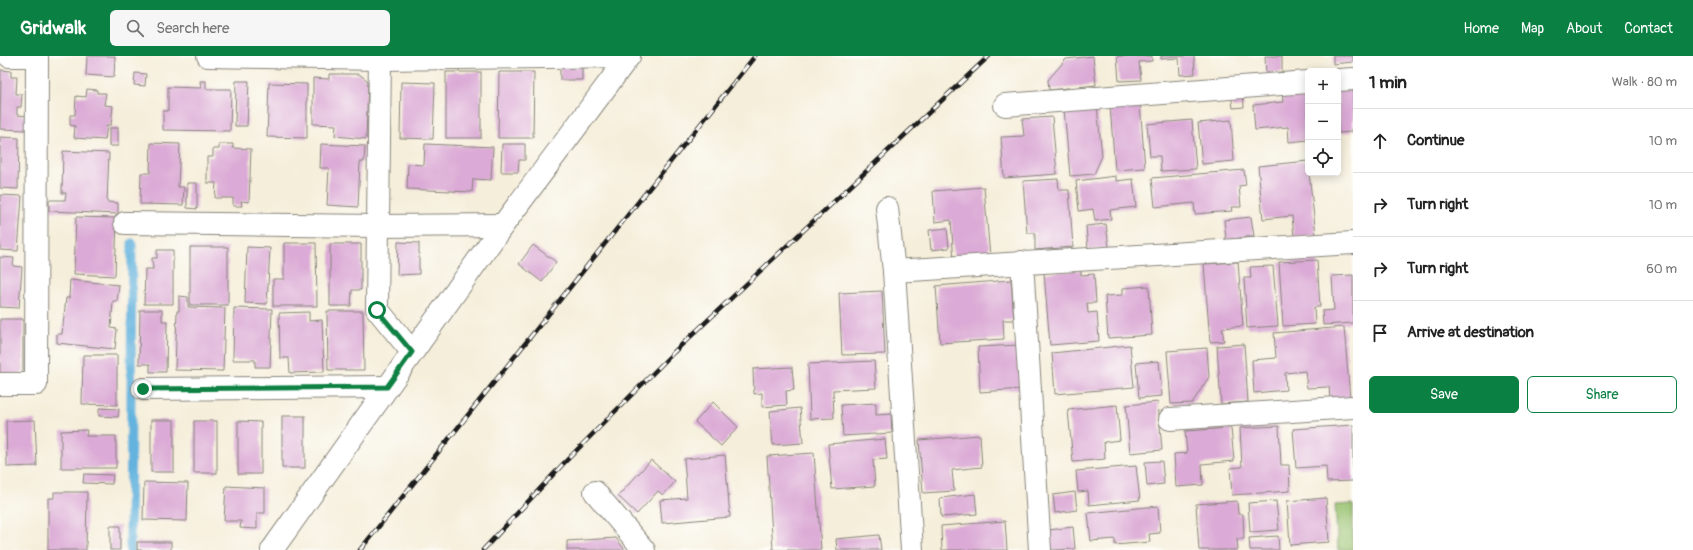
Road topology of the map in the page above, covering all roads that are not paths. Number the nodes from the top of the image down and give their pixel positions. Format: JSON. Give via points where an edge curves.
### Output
{"nodes":[{"id":1,"x":9,"y":56,"type":"edge"},
{"id":2,"x":37,"y":56,"type":"edge"},
{"id":3,"x":208,"y":56,"type":"edge"},
{"id":4,"x":629,"y":56,"type":"edge"},
{"id":5,"x":380,"y":57,"type":"edge"},
{"id":6,"x":1353,"y":79,"type":"edge"},
{"id":7,"x":1341,"y":80,"type":"edge"},
{"id":8,"x":1305,"y":82,"type":"edge"},
{"id":9,"x":1005,"y":105,"type":"dead end"},
{"id":10,"x":887,"y":208,"type":"dead end"},
{"id":11,"x":125,"y":223,"type":"dead end"},
{"id":12,"x":503,"y":225,"type":"junction"},
{"id":13,"x":378,"y":226,"type":"junction"},
{"id":14,"x":1353,"y":243,"type":"edge"},
{"id":15,"x":1022,"y":262,"type":"junction"},
{"id":16,"x":894,"y":271,"type":"junction"},
{"id":17,"x":412,"y":352,"type":"junction"},
{"id":18,"x":0,"y":384,"type":"edge"},
{"id":19,"x":387,"y":387,"type":"junction"},
{"id":20,"x":143,"y":389,"type":"dead end"},
{"id":21,"x":1353,"y":407,"type":"edge"},
{"id":22,"x":1170,"y":419,"type":"dead end"},
{"id":23,"x":595,"y":492,"type":"dead end"},
{"id":24,"x":272,"y":550,"type":"edge"},
{"id":25,"x":644,"y":550,"type":"edge"},
{"id":26,"x":912,"y":550,"type":"edge"},
{"id":27,"x":1040,"y":550,"type":"edge"}],
"edges":[{"from":1,"to":2,"type":"street"},
{"from":2,"to":18,"type":"street","via":[[36,384]]},
{"from":3,"to":5,"type":"street"},
{"from":4,"to":5,"type":"street"},
{"from":4,"to":12,"type":"street"},
{"from":5,"to":13,"type":"street"},
{"from":6,"to":7,"type":"street"},
{"from":8,"to":9,"type":"street"},
{"from":10,"to":16,"type":"street"},
{"from":11,"to":13,"type":"street"},
{"from":12,"to":13,"type":"street"},
{"from":12,"to":17,"type":"street"},
{"from":13,"to":17,"type":"street","via":[[377,310]]},
{"from":14,"to":15,"type":"street"},
{"from":15,"to":16,"type":"street"},
{"from":15,"to":27,"type":"street"},
{"from":16,"to":26,"type":"street"},
{"from":17,"to":19,"type":"street"},
{"from":19,"to":20,"type":"street"},
{"from":19,"to":24,"type":"street"},
{"from":21,"to":22,"type":"street"},
{"from":23,"to":25,"type":"street"}]}
